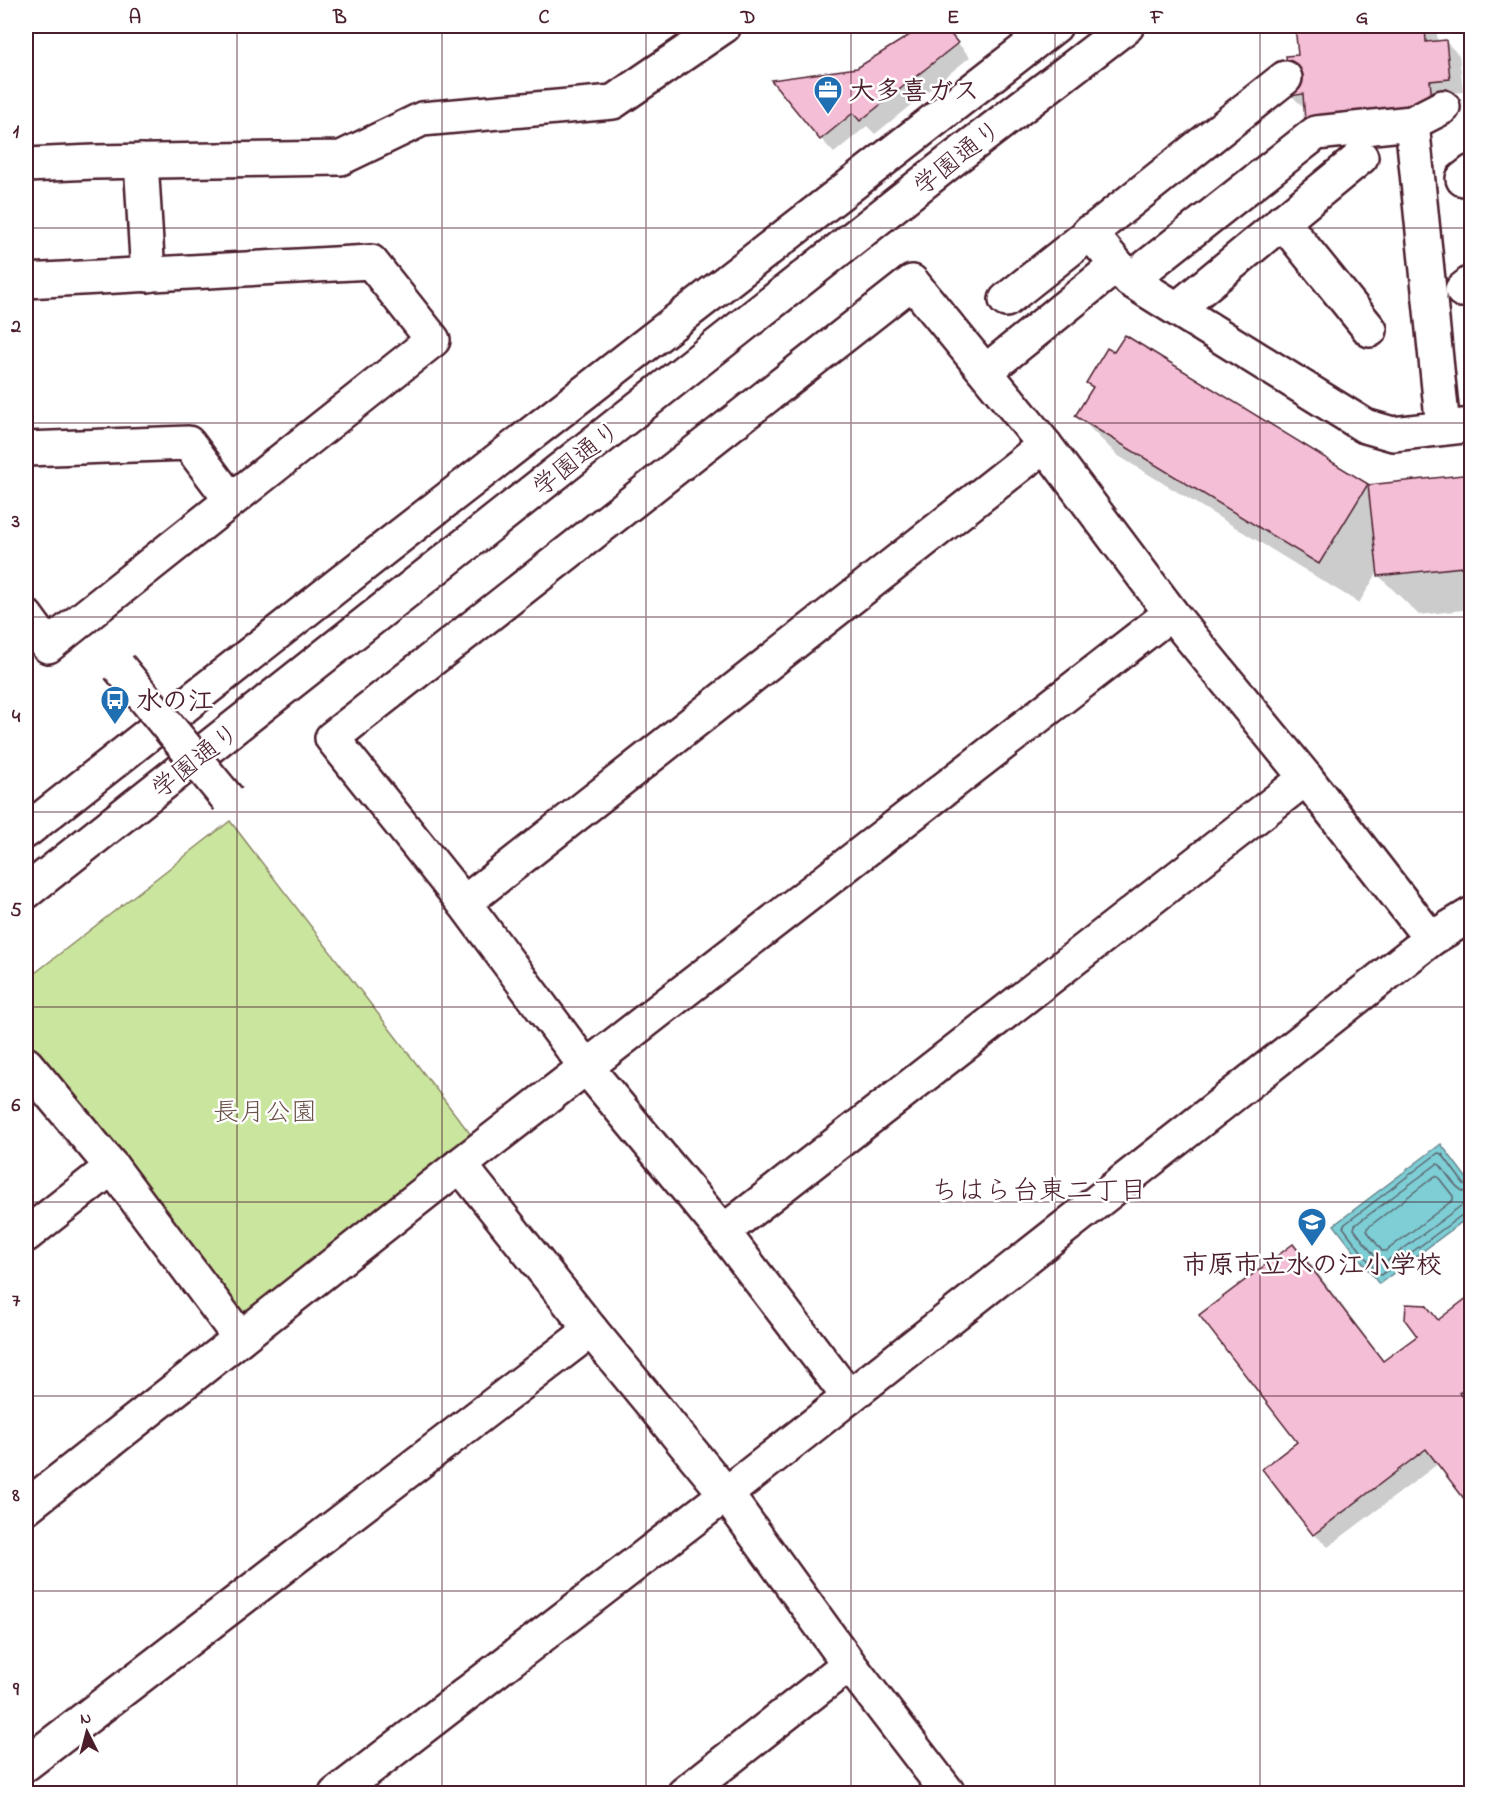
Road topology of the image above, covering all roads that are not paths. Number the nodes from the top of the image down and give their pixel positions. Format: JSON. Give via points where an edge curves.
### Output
{"nodes":[{"id":1,"x":724,"y":26,"type":"edge"},
{"id":2,"x":1055,"y":26,"type":"edge"},
{"id":3,"x":1127,"y":26,"type":"edge"},
{"id":4,"x":1285,"y":78,"type":"dead end"},
{"id":5,"x":1443,"y":106,"type":"dead end"},
{"id":6,"x":1412,"y":123,"type":"junction"},
{"id":7,"x":1361,"y":157,"type":"dead end"},
{"id":8,"x":141,"y":162,"type":"junction"},
{"id":9,"x":26,"y":165,"type":"edge"},
{"id":10,"x":1282,"y":221,"type":"junction"},
{"id":11,"x":1089,"y":232,"type":"junction"},
{"id":12,"x":1124,"y":272,"type":"junction"},
{"id":13,"x":148,"y":275,"type":"junction"},
{"id":14,"x":26,"y":281,"type":"edge"},
{"id":15,"x":1005,"y":300,"type":"dead end"},
{"id":16,"x":1177,"y":309,"type":"junction"},
{"id":17,"x":1370,"y":330,"type":"dead end"},
{"id":18,"x":986,"y":371,"type":"junction"},
{"id":19,"x":1457,"y":427,"type":"edge"},
{"id":20,"x":1045,"y":445,"type":"junction"},
{"id":21,"x":26,"y":449,"type":"edge"},
{"id":22,"x":231,"y":500,"type":"junction"},
{"id":23,"x":1171,"y":613,"type":"junction"},
{"id":24,"x":26,"y":615,"type":"edge"},
{"id":25,"x":119,"y":667,"type":"dead end"},
{"id":26,"x":1306,"y":778,"type":"junction"},
{"id":27,"x":228,"y":799,"type":"dead end"},
{"id":28,"x":26,"y":831,"type":"edge"},
{"id":29,"x":26,"y":892,"type":"edge"},
{"id":30,"x":464,"y":903,"type":"junction"},
{"id":31,"x":1472,"y":914,"type":"edge"},
{"id":32,"x":1431,"y":939,"type":"junction"},
{"id":33,"x":26,"y":1064,"type":"edge"},
{"id":34,"x":586,"y":1067,"type":"junction"},
{"id":35,"x":460,"y":1165,"type":"junction"},
{"id":36,"x":112,"y":1167,"type":"junction"},
{"id":37,"x":723,"y":1232,"type":"junction"},
{"id":38,"x":26,"y":1235,"type":"edge"},
{"id":39,"x":591,"y":1330,"type":"junction"},
{"id":40,"x":240,"y":1338,"type":"junction"},
{"id":41,"x":849,"y":1397,"type":"junction"},
{"id":42,"x":726,"y":1494,"type":"junction"},
{"id":43,"x":26,"y":1507,"type":"edge"},
{"id":44,"x":849,"y":1664,"type":"junction"},
{"id":45,"x":26,"y":1764,"type":"edge"},
{"id":46,"x":336,"y":1794,"type":"edge"},
{"id":47,"x":684,"y":1794,"type":"edge"},
{"id":48,"x":949,"y":1794,"type":"edge"}],
"edges":[{"from":1,"to":8,"type":"street","via":[[613,102],[422,119],[341,158]]},
{"from":2,"to":28,"type":"street","name":"学園通り"},
{"from":3,"to":29,"type":"street","name":"学園通り","via":[[946,164]]},
{"from":4,"to":11,"type":"street"},
{"from":5,"to":6,"type":"street"},
{"from":6,"to":12,"type":"street","via":[[1316,133]]},
{"from":6,"to":19,"type":"street"},
{"from":7,"to":10,"type":"street"},
{"from":8,"to":9,"type":"street"},
{"from":8,"to":13,"type":"street"},
{"from":10,"to":16,"type":"street"},
{"from":10,"to":17,"type":"street"},
{"from":11,"to":12,"type":"street"},
{"from":11,"to":15,"type":"street"},
{"from":12,"to":16,"type":"street"},
{"from":12,"to":18,"type":"street"},
{"from":13,"to":14,"type":"street"},
{"from":13,"to":22,"type":"street","via":[[371,262],[433,340]]},
{"from":16,"to":19,"type":"street","via":[[1365,426],[1393,434]]},
{"from":18,"to":20,"type":"street"},
{"from":18,"to":30,"type":"street","via":[[912,282],[332,738]]},
{"from":20,"to":23,"type":"street"},
{"from":20,"to":30,"type":"street"},
{"from":21,"to":22,"type":"street","via":[[188,443]]},
{"from":22,"to":24,"type":"street","via":[[48,646]]},
{"from":23,"to":26,"type":"street"},
{"from":23,"to":34,"type":"street"},
{"from":25,"to":27,"type":"street","bridge":true},
{"from":26,"to":32,"type":"street"},
{"from":26,"to":37,"type":"street"},
{"from":30,"to":34,"type":"street"},
{"from":31,"to":32,"type":"street"},
{"from":32,"to":41,"type":"street"},
{"from":33,"to":36,"type":"street"},
{"from":34,"to":35,"type":"street"},
{"from":34,"to":37,"type":"street"},
{"from":35,"to":39,"type":"street"},
{"from":35,"to":40,"type":"street"},
{"from":36,"to":38,"type":"street"},
{"from":36,"to":40,"type":"street"},
{"from":37,"to":41,"type":"street"},
{"from":39,"to":42,"type":"street"},
{"from":39,"to":45,"type":"street"},
{"from":40,"to":43,"type":"street"},
{"from":41,"to":42,"type":"street"},
{"from":42,"to":44,"type":"street"},
{"from":42,"to":46,"type":"street"},
{"from":44,"to":47,"type":"street"},
{"from":44,"to":48,"type":"street"}]}
